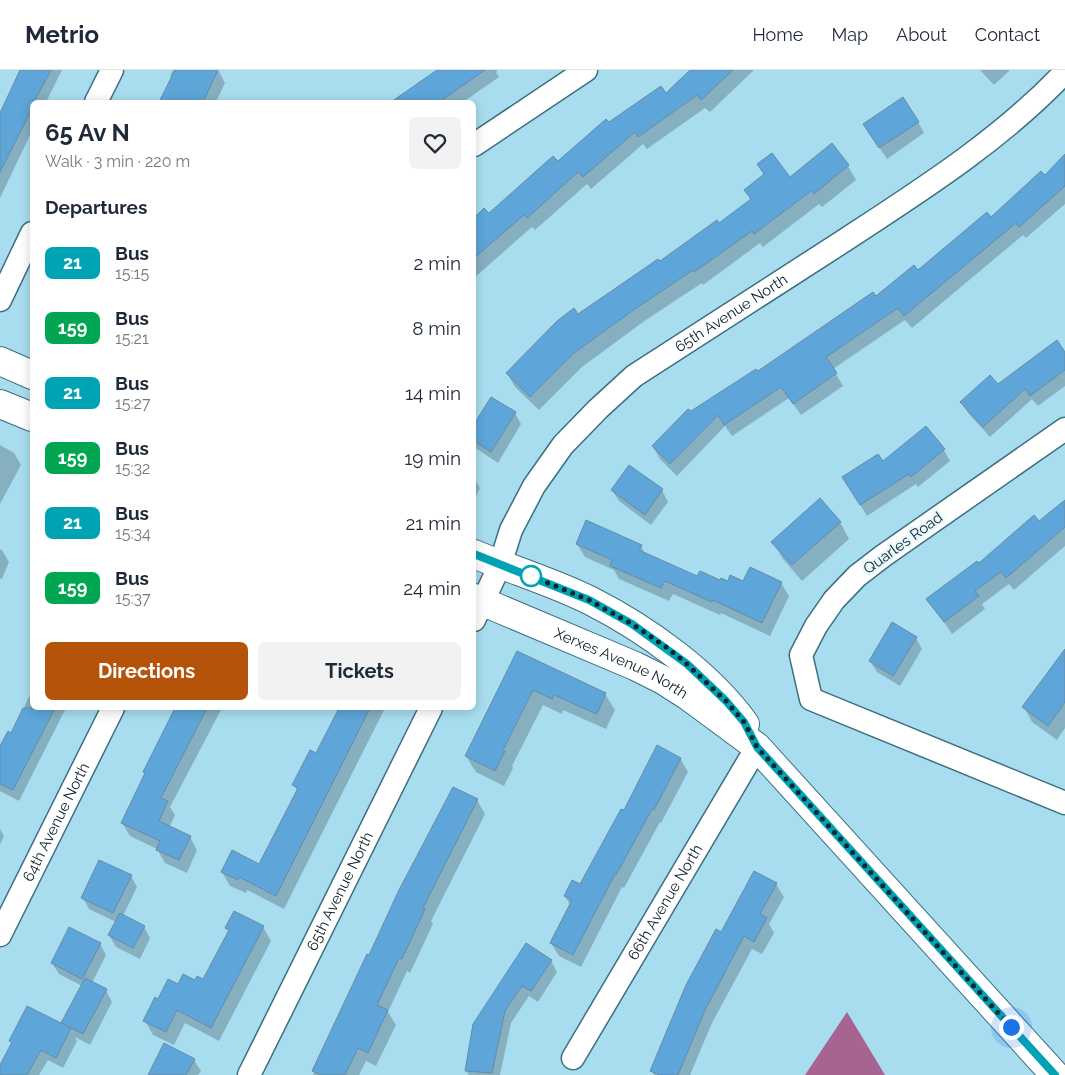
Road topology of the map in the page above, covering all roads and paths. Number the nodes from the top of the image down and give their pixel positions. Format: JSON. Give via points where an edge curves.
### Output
{"nodes":[{"id":1,"x":112,"y":70,"type":"edge"},
{"id":2,"x":586,"y":70,"type":"edge"},
{"id":3,"x":1065,"y":72,"type":"edge"},
{"id":4,"x":97,"y":100,"type":"edge"},
{"id":5,"x":476,"y":144,"type":"edge"},
{"id":6,"x":30,"y":237,"type":"edge"},
{"id":7,"x":0,"y":300,"type":"edge"},
{"id":8,"x":0,"y":361,"type":"edge"},
{"id":9,"x":30,"y":374,"type":"edge"},
{"id":10,"x":0,"y":404,"type":"edge"},
{"id":11,"x":30,"y":416,"type":"edge"},
{"id":12,"x":1065,"y":429,"type":"edge"},
{"id":13,"x":476,"y":555,"type":"edge"},
{"id":14,"x":500,"y":565,"type":"junction"},
{"id":15,"x":477,"y":606,"type":"edge"},
{"id":16,"x":112,"y":710,"type":"edge"},
{"id":17,"x":430,"y":710,"type":"edge"},
{"id":18,"x":757,"y":747,"type":"junction"},
{"id":19,"x":1065,"y":803,"type":"edge"},
{"id":20,"x":0,"y":935,"type":"edge"},
{"id":21,"x":573,"y":1058,"type":"dead end"},
{"id":22,"x":249,"y":1075,"type":"edge"},
{"id":23,"x":1055,"y":1075,"type":"edge"}],
"edges":[{"from":1,"to":4,"type":"street"},
{"from":2,"to":5,"type":"street"},
{"from":3,"to":14,"type":"street","name":"65th Avenue North","via":[[1042,97],[900,205],[634,376],[563,445],[534,486],[511,530]]},
{"from":6,"to":7,"type":"street"},
{"from":8,"to":9,"type":"street"},
{"from":10,"to":11,"type":"street"},
{"from":12,"to":19,"type":"street","name":"Quarles Road","via":[[857,576],[834,600],[801,655],[811,699]]},
{"from":13,"to":14,"type":"street","name":"Xerxes Avenue North"},
{"from":14,"to":15,"type":"street","name":"65th Avenue North"},
{"from":14,"to":18,"type":"street","name":"Xerxes Avenue North","via":[[589,600],[666,647],[726,701],[744,722]]},
{"from":15,"to":18,"type":"street","name":"Xerxes Avenue North","via":[[635,666],[688,696]]},
{"from":16,"to":20,"type":"street","name":"64th Avenue North"},
{"from":17,"to":22,"type":"street","name":"65th Avenue North"},
{"from":18,"to":21,"type":"street","name":"66th Avenue North"},
{"from":18,"to":23,"type":"street","name":"Xerxes Avenue North"}]}
